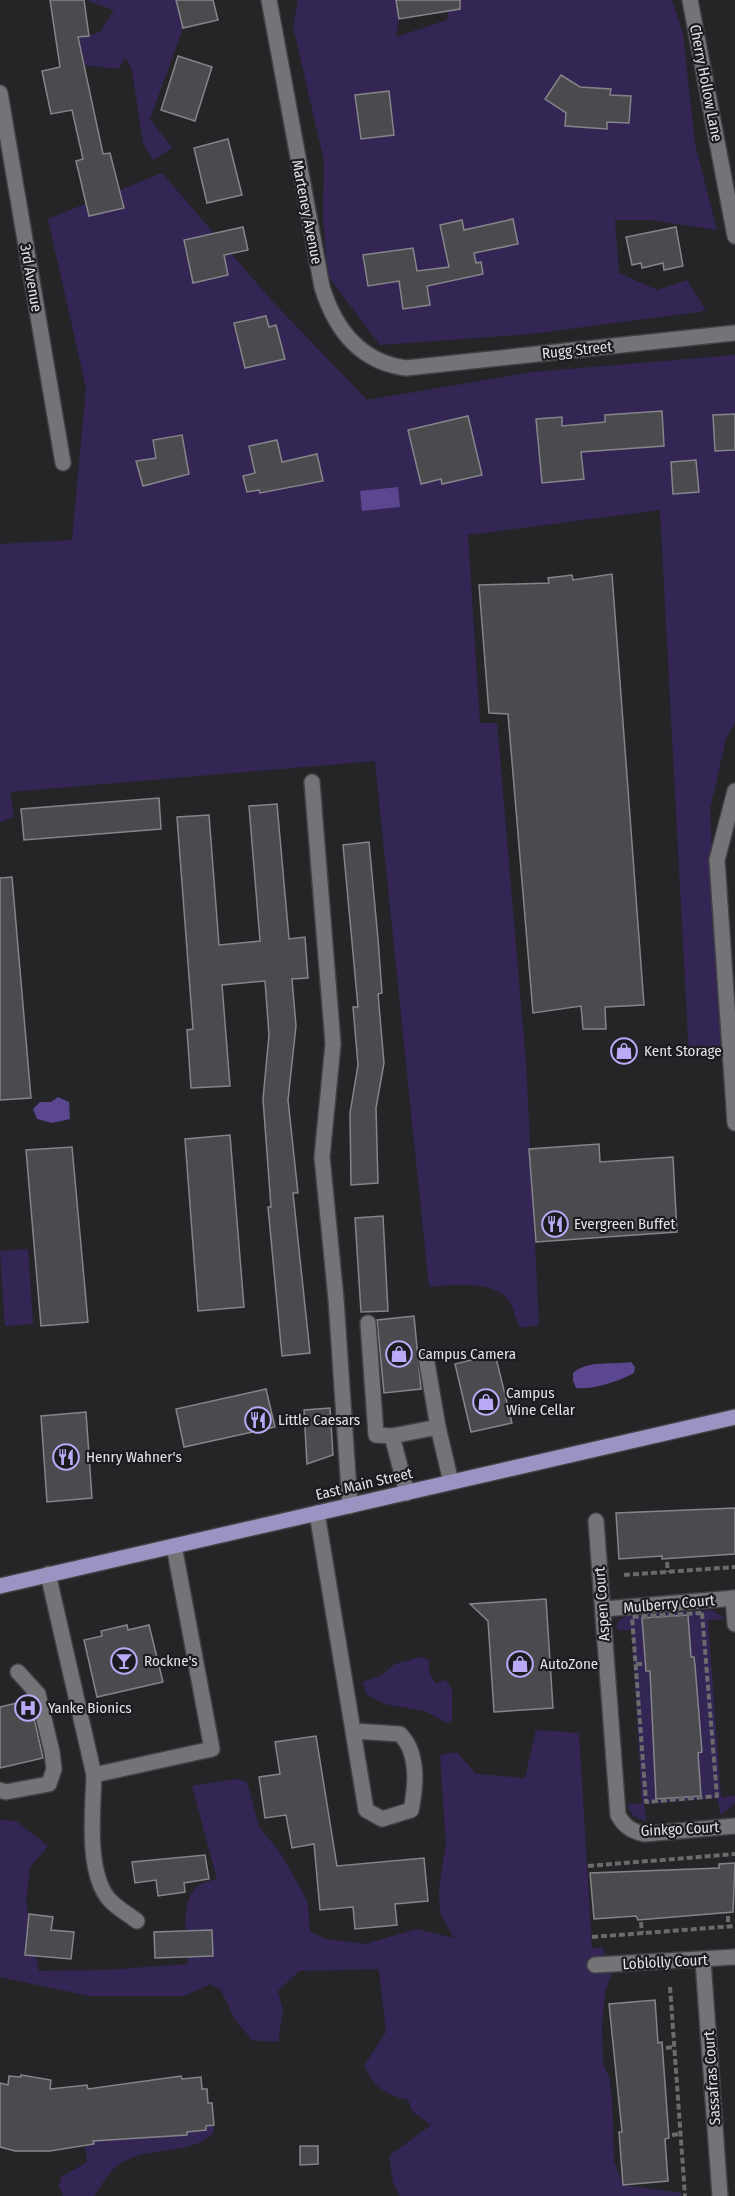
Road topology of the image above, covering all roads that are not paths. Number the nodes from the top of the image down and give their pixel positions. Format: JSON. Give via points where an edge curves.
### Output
{"nodes":[{"id":1,"x":268,"y":0,"type":"edge"},
{"id":2,"x":690,"y":0,"type":"edge"},
{"id":3,"x":0,"y":93,"type":"edge"},
{"id":4,"x":735,"y":236,"type":"edge"},
{"id":5,"x":735,"y":333,"type":"edge"},
{"id":6,"x":420,"y":367,"type":"joint"},
{"id":7,"x":63,"y":463,"type":"dead end"},
{"id":8,"x":312,"y":782,"type":"dead end"},
{"id":9,"x":735,"y":791,"type":"edge"},
{"id":10,"x":735,"y":1100,"type":"edge"},
{"id":11,"x":735,"y":1123,"type":"edge"},
{"id":12,"x":368,"y":1323,"type":"dead end"},
{"id":13,"x":426,"y":1357,"type":"dead end"},
{"id":14,"x":735,"y":1417,"type":"edge"},
{"id":15,"x":438,"y":1427,"type":"junction"},
{"id":16,"x":392,"y":1436,"type":"junction"},
{"id":17,"x":451,"y":1482,"type":"junction"},
{"id":18,"x":407,"y":1492,"type":"junction"},
{"id":19,"x":350,"y":1506,"type":"junction"},
{"id":20,"x":317,"y":1513,"type":"junction"},
{"id":21,"x":596,"y":1521,"type":"dead end"},
{"id":22,"x":174,"y":1546,"type":"junction"},
{"id":23,"x":48,"y":1575,"type":"junction"},
{"id":24,"x":0,"y":1586,"type":"edge"},
{"id":25,"x":734,"y":1598,"type":"edge"},
{"id":26,"x":603,"y":1609,"type":"junction"},
{"id":27,"x":735,"y":1624,"type":"edge"},
{"id":28,"x":18,"y":1672,"type":"dead end"},
{"id":29,"x":354,"y":1731,"type":"junction"},
{"id":30,"x":94,"y":1775,"type":"junction"},
{"id":31,"x":0,"y":1790,"type":"edge"},
{"id":32,"x":615,"y":1795,"type":"joint"},
{"id":33,"x":735,"y":1826,"type":"edge"},
{"id":34,"x":137,"y":1921,"type":"dead end"},
{"id":35,"x":735,"y":1957,"type":"edge"},
{"id":36,"x":703,"y":1961,"type":"junction"},
{"id":37,"x":596,"y":1965,"type":"dead end"},
{"id":38,"x":720,"y":2196,"type":"edge"}],
"edges":[{"from":1,"to":6,"type":"street","name":"Marteney Avenue","via":[[315,257],[330,312],[349,339],[378,361]]},
{"from":2,"to":4,"type":"street","name":"Cherry Hollow Lane"},
{"from":3,"to":7,"type":"street","name":"3rd Avenue"},
{"from":5,"to":6,"type":"street","name":"Rugg Street"},
{"from":8,"to":19,"type":"street","via":[[333,1044],[322,1138],[323,1169]]},
{"from":9,"to":10,"type":"street","via":[[717,860]]},
{"from":10,"to":11,"type":"street"},
{"from":12,"to":16,"type":"street","via":[[376,1436]]},
{"from":13,"to":15,"type":"street"},
{"from":14,"to":17,"type":"main road","name":"East Main Street"},
{"from":15,"to":16,"type":"street"},
{"from":15,"to":17,"type":"street"},
{"from":16,"to":18,"type":"street"},
{"from":17,"to":18,"type":"main road","name":"East Main Street"},
{"from":18,"to":19,"type":"main road","name":"East Main Street"},
{"from":19,"to":20,"type":"main road","name":"East Main Street"},
{"from":20,"to":22,"type":"main road","name":"East Main Street"},
{"from":20,"to":29,"type":"street"},
{"from":21,"to":26,"type":"street","name":"Aspen Court"},
{"from":22,"to":23,"type":"main road","name":"East Main Street"},
{"from":22,"to":30,"type":"street","via":[[212,1749]]},
{"from":23,"to":24,"type":"main road","name":"East Main Street"},
{"from":23,"to":30,"type":"street"},
{"from":25,"to":26,"type":"street","name":"Mulberry Court"},
{"from":25,"to":27,"type":"street"},
{"from":26,"to":32,"type":"street","name":"Aspen Court"},
{"from":28,"to":31,"type":"street","via":[[38,1694],[54,1769],[49,1784]]},
{"from":29,"to":29,"type":"street","via":[[366,1810],[382,1818],[411,1810],[416,1784],[408,1742],[400,1734]]},
{"from":30,"to":34,"type":"street","via":[[93,1831],[100,1885],[109,1899]]},
{"from":32,"to":33,"type":"street","name":"Ginkgo Court","via":[[618,1815],[633,1832]]},
{"from":35,"to":36,"type":"street","name":"Loblolly Court"},
{"from":36,"to":37,"type":"street","name":"Loblolly Court"},
{"from":36,"to":38,"type":"street","name":"Sassafras Court"}]}
